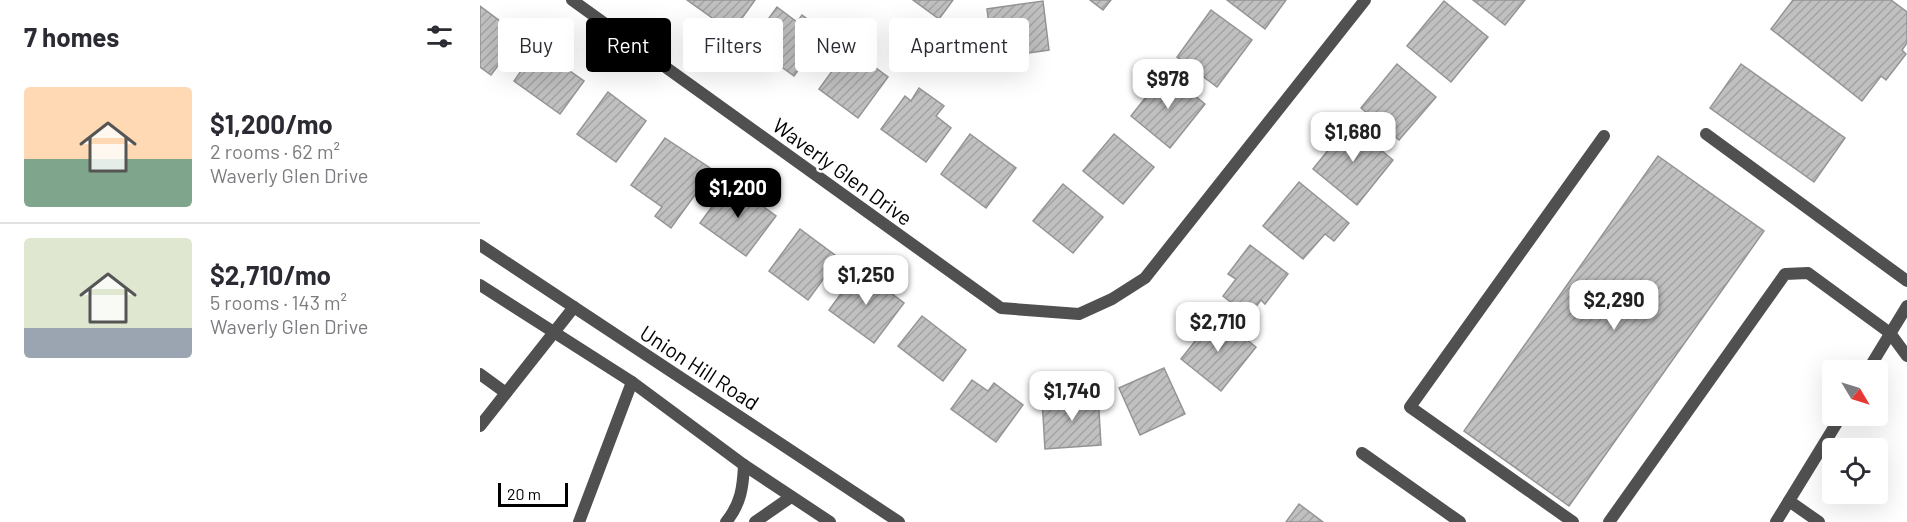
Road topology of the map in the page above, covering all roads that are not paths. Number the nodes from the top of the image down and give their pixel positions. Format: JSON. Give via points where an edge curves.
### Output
{"nodes":[{"id":1,"x":572,"y":0,"type":"edge"},
{"id":2,"x":1365,"y":0,"type":"edge"},
{"id":3,"x":1706,"y":134,"type":"dead end"},
{"id":4,"x":1604,"y":136,"type":"dead end"},
{"id":5,"x":480,"y":245,"type":"edge"},
{"id":6,"x":1907,"y":281,"type":"edge"},
{"id":7,"x":480,"y":285,"type":"edge"},
{"id":8,"x":1907,"y":306,"type":"edge"},
{"id":9,"x":574,"y":307,"type":"junction"},
{"id":10,"x":554,"y":333,"type":"junction"},
{"id":11,"x":1890,"y":333,"type":"junction"},
{"id":12,"x":1907,"y":356,"type":"edge"},
{"id":13,"x":1874,"y":360,"type":"edge"},
{"id":14,"x":480,"y":374,"type":"edge"},
{"id":15,"x":632,"y":382,"type":"junction"},
{"id":16,"x":506,"y":393,"type":"junction"},
{"id":17,"x":480,"y":426,"type":"edge"},
{"id":18,"x":1835,"y":426,"type":"edge"},
{"id":19,"x":1362,"y":453,"type":"dead end"},
{"id":20,"x":744,"y":465,"type":"junction"},
{"id":21,"x":791,"y":496,"type":"junction"},
{"id":22,"x":1789,"y":501,"type":"junction"},
{"id":23,"x":579,"y":522,"type":"edge"},
{"id":24,"x":726,"y":522,"type":"edge"},
{"id":25,"x":755,"y":522,"type":"edge"},
{"id":26,"x":830,"y":522,"type":"edge"},
{"id":27,"x":899,"y":522,"type":"edge"},
{"id":28,"x":1460,"y":522,"type":"edge"},
{"id":29,"x":1573,"y":522,"type":"edge"},
{"id":30,"x":1609,"y":522,"type":"edge"},
{"id":31,"x":1776,"y":522,"type":"edge"},
{"id":32,"x":1819,"y":522,"type":"edge"}],
"edges":[{"from":1,"to":2,"type":"street","name":"Waverly Glen Drive","via":[[1001,308],[1079,314],[1145,278]]},
{"from":3,"to":6,"type":"street"},
{"from":4,"to":29,"type":"street","via":[[1410,406]]},
{"from":5,"to":9,"type":"street","name":"Union Hill Road"},
{"from":7,"to":10,"type":"street"},
{"from":8,"to":11,"type":"street"},
{"from":9,"to":10,"type":"street"},
{"from":9,"to":27,"type":"street","name":"Union Hill Road"},
{"from":10,"to":15,"type":"street"},
{"from":10,"to":16,"type":"street"},
{"from":11,"to":12,"type":"street"},
{"from":11,"to":13,"type":"street"},
{"from":11,"to":30,"type":"street","via":[[1808,273],[1785,273]]},
{"from":14,"to":16,"type":"street"},
{"from":15,"to":20,"type":"street"},
{"from":15,"to":23,"type":"street"},
{"from":16,"to":17,"type":"street"},
{"from":18,"to":22,"type":"street"},
{"from":19,"to":28,"type":"street"},
{"from":20,"to":21,"type":"street"},
{"from":20,"to":24,"type":"street","via":[[743,489]]},
{"from":21,"to":25,"type":"street"},
{"from":21,"to":26,"type":"street"},
{"from":22,"to":31,"type":"street"},
{"from":22,"to":32,"type":"street"}]}
